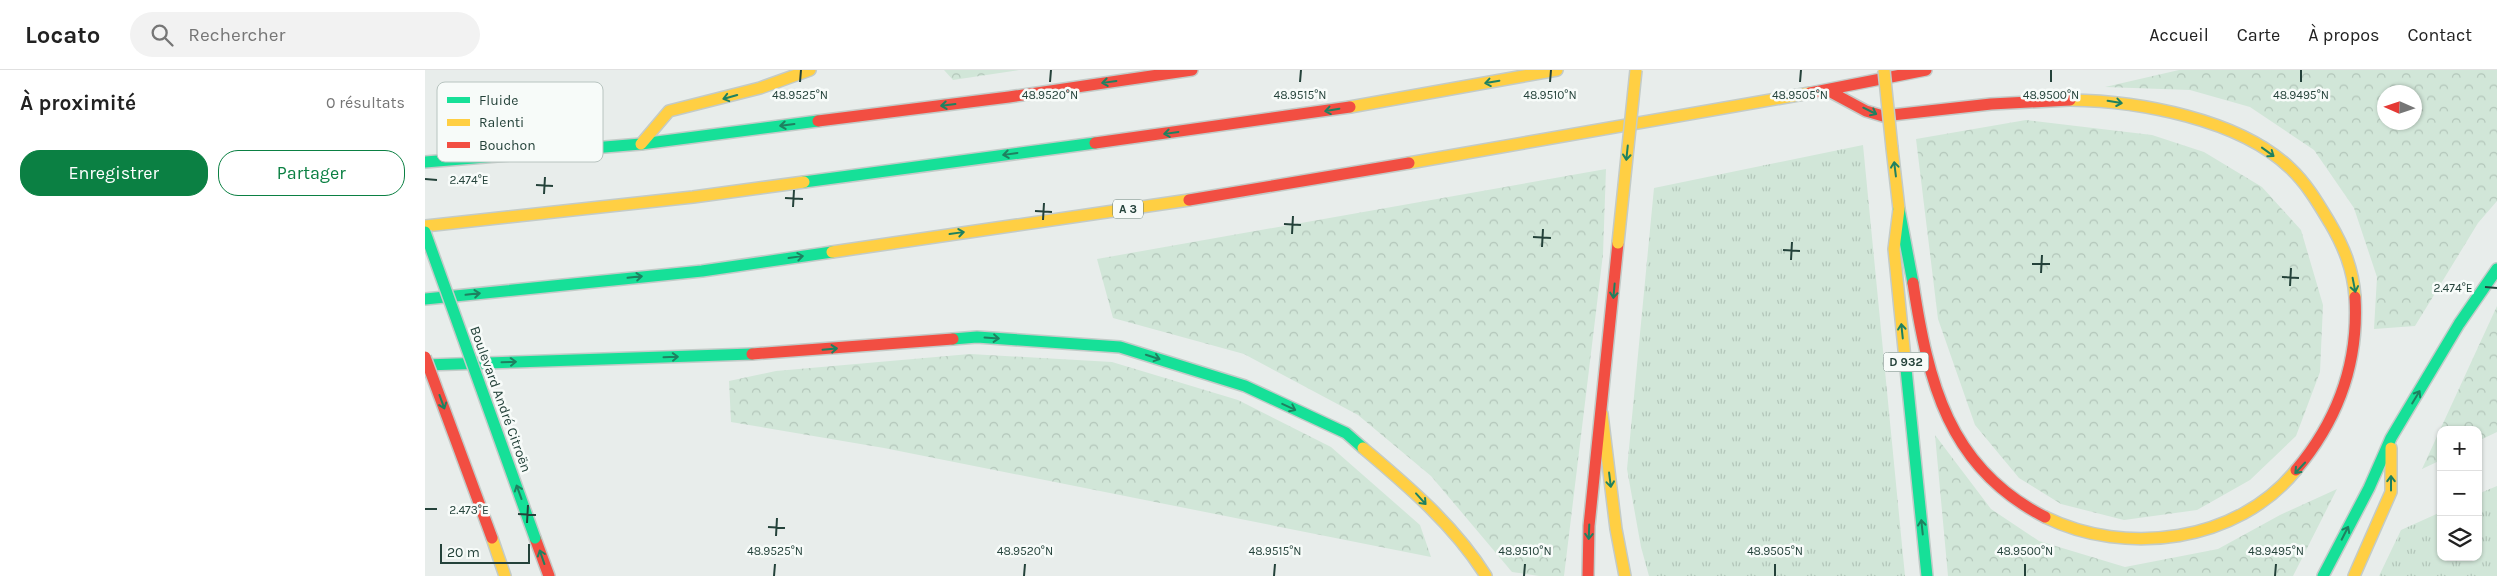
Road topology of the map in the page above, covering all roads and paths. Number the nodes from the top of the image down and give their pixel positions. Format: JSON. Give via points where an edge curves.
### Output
{"nodes":[{"id":1,"x":810,"y":70,"type":"edge"},
{"id":2,"x":1191,"y":70,"type":"edge"},
{"id":3,"x":1557,"y":70,"type":"edge"},
{"id":4,"x":1636,"y":70,"type":"edge"},
{"id":5,"x":1884,"y":70,"type":"edge"},
{"id":6,"x":1926,"y":70,"type":"edge"},
{"id":7,"x":1827,"y":90,"type":"junction"},
{"id":8,"x":641,"y":144,"type":"junction"},
{"id":9,"x":603,"y":147,"type":"edge"},
{"id":10,"x":1899,"y":209,"type":"junction"},
{"id":11,"x":425,"y":226,"type":"edge"},
{"id":12,"x":425,"y":232,"type":"edge"},
{"id":13,"x":2497,"y":268,"type":"edge"},
{"id":14,"x":425,"y":299,"type":"edge"},
{"id":15,"x":425,"y":357,"type":"edge"},
{"id":16,"x":425,"y":365,"type":"edge"},
{"id":17,"x":1603,"y":414,"type":"junction"},
{"id":18,"x":2391,"y":438,"type":"junction"},
{"id":19,"x":505,"y":576,"type":"edge"},
{"id":20,"x":549,"y":576,"type":"edge"},
{"id":21,"x":1486,"y":576,"type":"edge"},
{"id":22,"x":1588,"y":576,"type":"edge"},
{"id":23,"x":1625,"y":576,"type":"edge"},
{"id":24,"x":1927,"y":576,"type":"edge"},
{"id":25,"x":2323,"y":576,"type":"edge"},
{"id":26,"x":2354,"y":576,"type":"edge"}],
"edges":[{"from":1,"to":8,"type":"main road","one_way":true,"via":[[760,88],[669,111]]},
{"from":2,"to":8,"type":"main road","one_way":true},
{"from":3,"to":11,"type":"main road","one_way":true,"via":[[1318,113],[703,195]]},
{"from":4,"to":17,"type":"main road","one_way":true,"bridge":true},
{"from":10,"to":5,"type":"main road","number":"D 932","one_way":true,"bridge":true},
{"from":6,"to":7,"type":"main road","number":"A 3"},
{"from":7,"to":10,"type":"main road","one_way":true,"via":[[1881,116],[2032,100],[2106,101],[2169,110],[2259,145],[2292,169],[2315,196],[2348,254],[2357,298],[2355,342],[2348,382],[2334,419],[2313,454],[2287,481],[2232,521],[2203,533],[2169,540],[2131,541],[2091,534],[2055,522],[2005,493],[1960,443],[1931,375]]},
{"from":14,"to":7,"type":"main road","number":"A 3","one_way":true,"via":[[701,270],[1260,190]]},
{"from":8,"to":9,"type":"main road"},
{"from":24,"to":10,"type":"main road","number":"D 932","one_way":true,"via":[[1894,249]]},
{"from":20,"to":12,"type":"main road","name":"Boulevard André Citroën","one_way":true,"bridge":true},
{"from":18,"to":13,"type":"main road","one_way":true,"via":[[2459,324]]},
{"from":15,"to":19,"type":"main road","one_way":true,"bridge":true},
{"from":16,"to":21,"type":"main road","one_way":true,"via":[[782,353],[977,337],[1120,346],[1245,386],[1346,434],[1413,490],[1473,555]]},
{"from":17,"to":22,"type":"main road","one_way":true,"via":[[1589,526]]},
{"from":17,"to":23,"type":"main road","one_way":true,"via":[[1616,529]]},
{"from":25,"to":18,"type":"main road","one_way":true},
{"from":26,"to":18,"type":"main road","one_way":true,"via":[[2391,492]]}]}
